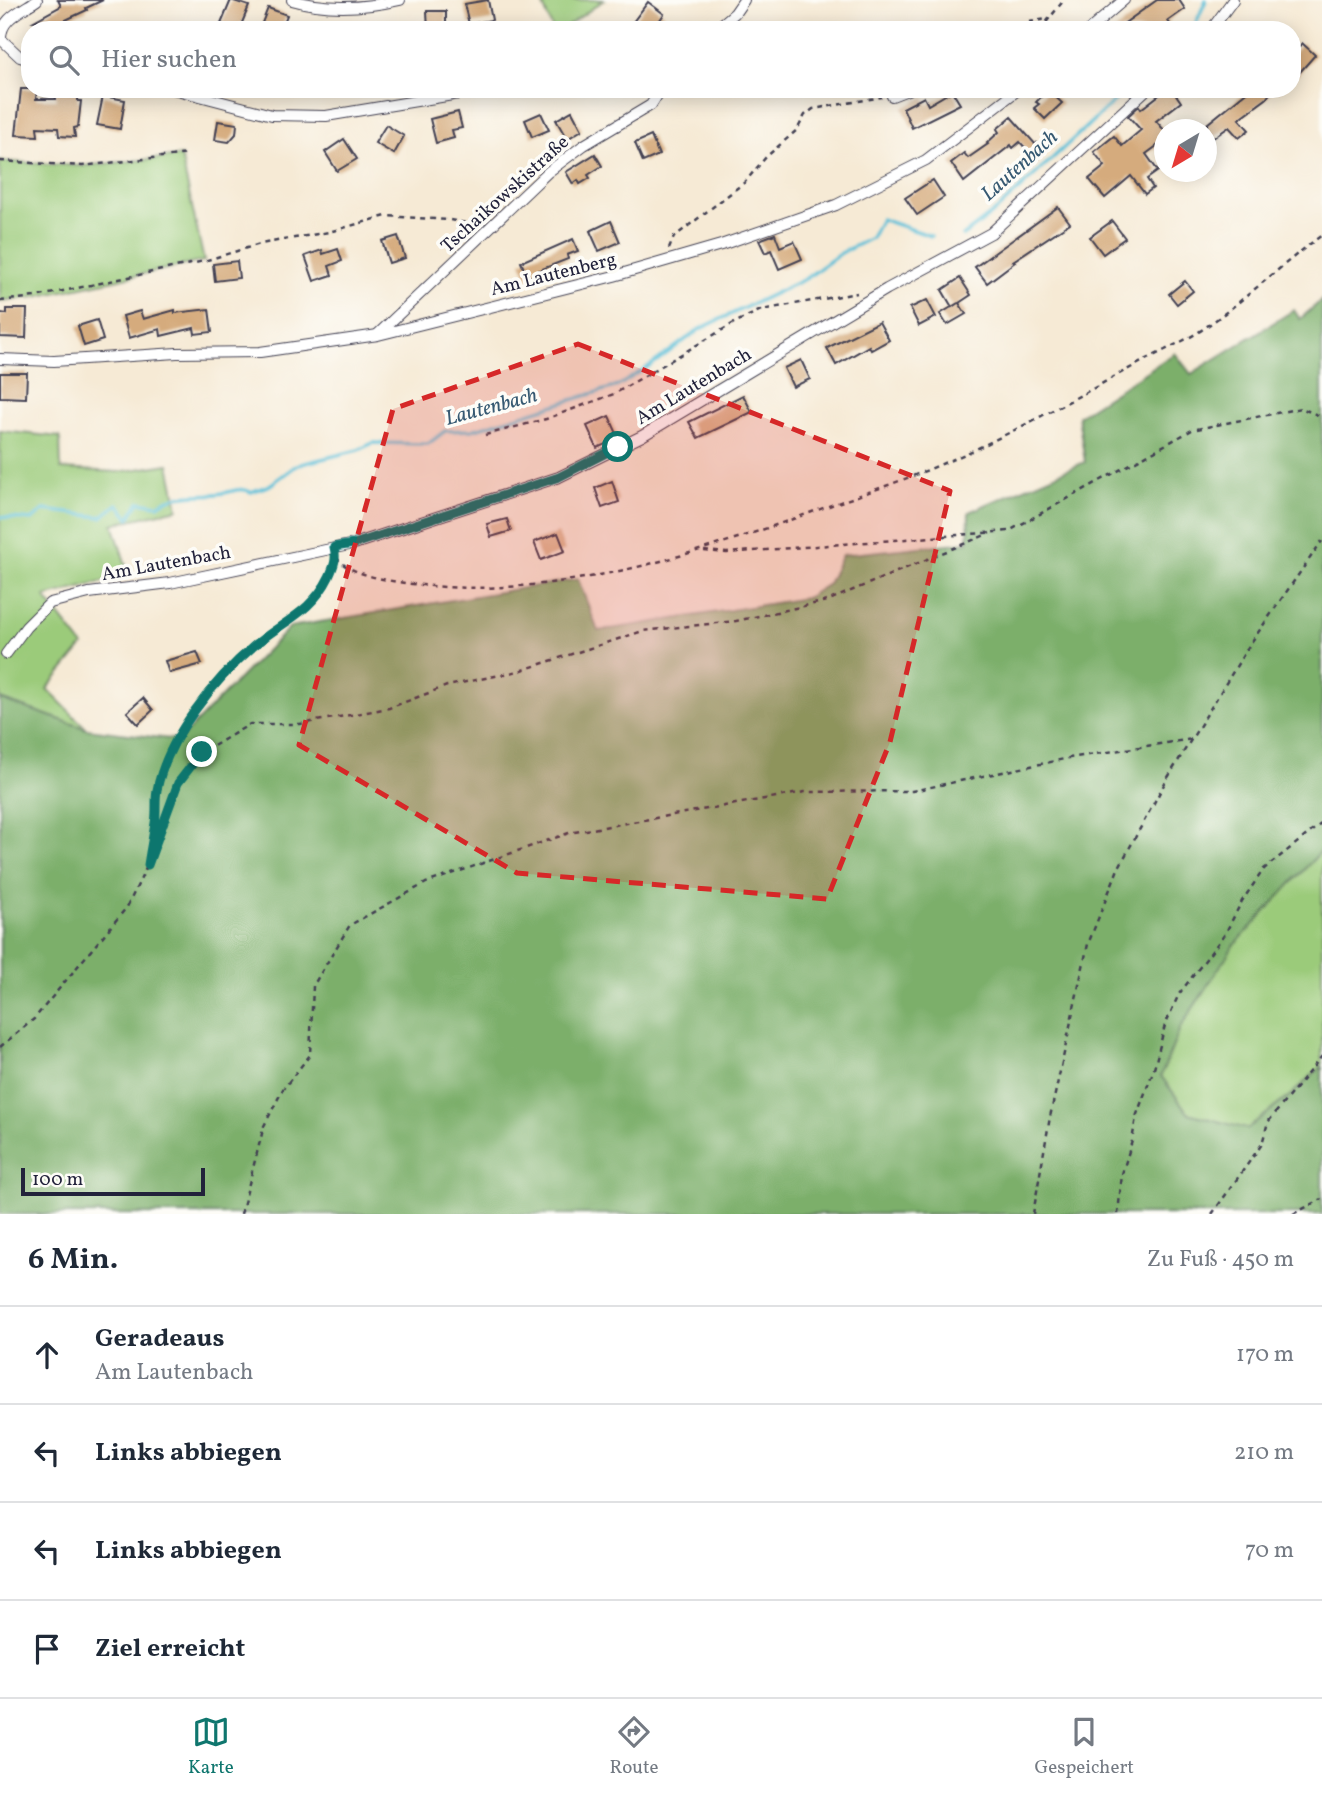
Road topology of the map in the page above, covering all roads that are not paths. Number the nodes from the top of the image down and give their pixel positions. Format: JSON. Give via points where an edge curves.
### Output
{"nodes":[{"id":1,"x":37,"y":0,"type":"edge"},
{"id":2,"x":292,"y":0,"type":"edge"},
{"id":3,"x":400,"y":0,"type":"edge"},
{"id":4,"x":744,"y":0,"type":"edge"},
{"id":5,"x":1124,"y":0,"type":"edge"},
{"id":6,"x":1233,"y":0,"type":"edge"},
{"id":7,"x":726,"y":21,"type":"edge"},
{"id":8,"x":1100,"y":21,"type":"edge"},
{"id":9,"x":1218,"y":21,"type":"edge"},
{"id":10,"x":21,"y":57,"type":"edge"},
{"id":11,"x":207,"y":98,"type":"edge"},
{"id":12,"x":435,"y":98,"type":"edge"},
{"id":13,"x":655,"y":98,"type":"edge"},
{"id":14,"x":1008,"y":98,"type":"edge"},
{"id":15,"x":1137,"y":98,"type":"edge"},
{"id":16,"x":377,"y":335,"type":"junction"},
{"id":17,"x":0,"y":359,"type":"edge"},
{"id":18,"x":6,"y":654,"type":"dead end"}],
"edges":[{"from":1,"to":10,"type":"street","via":[[6,21],[1,30],[1,39]]},
{"from":2,"to":3,"type":"street","via":[[323,6],[372,6]]},
{"from":4,"to":7,"type":"street"},
{"from":5,"to":8,"type":"street"},
{"from":6,"to":9,"type":"street"},
{"from":11,"to":12,"type":"street","via":[[272,115],[326,116]]},
{"from":13,"to":16,"type":"street","name":"Tschaikowskistraße","via":[[548,172]]},
{"from":14,"to":16,"type":"street","name":"Am Lautenberg","via":[[926,160],[836,205],[664,262]]},
{"from":15,"to":18,"type":"street","name":"Am Lautenbach","via":[[991,233],[887,289],[642,436],[559,477],[354,544],[50,603]]},
{"from":16,"to":17,"type":"street","name":"Am Lautenberg","via":[[260,352]]}]}
